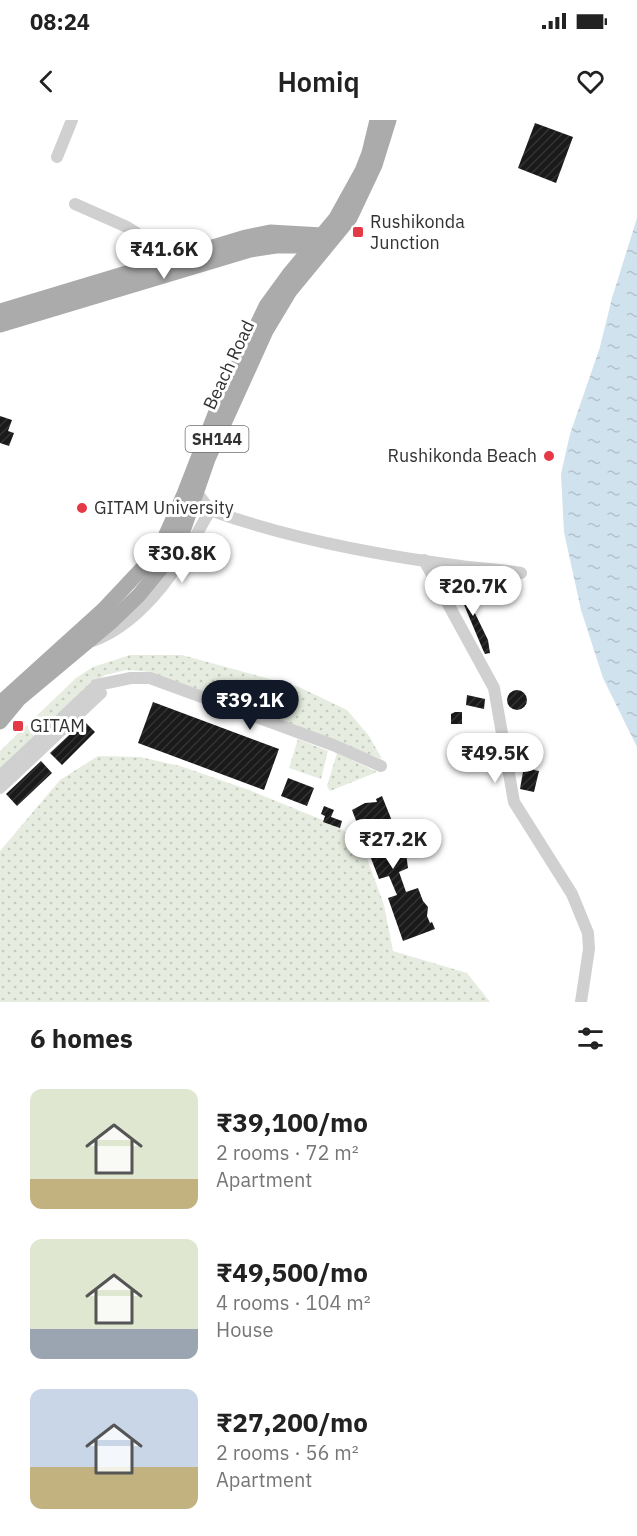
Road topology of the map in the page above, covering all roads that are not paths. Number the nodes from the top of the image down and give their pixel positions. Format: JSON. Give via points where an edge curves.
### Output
{"nodes":[{"id":1,"x":72,"y":120,"type":"edge"},
{"id":2,"x":377,"y":120,"type":"edge"},
{"id":3,"x":389,"y":120,"type":"edge"},
{"id":4,"x":57,"y":157,"type":"dead end"},
{"id":5,"x":75,"y":204,"type":"dead end"},
{"id":6,"x":323,"y":243,"type":"junction"},
{"id":7,"x":177,"y":258,"type":"junction"},
{"id":8,"x":0,"y":312,"type":"edge"},
{"id":9,"x":0,"y":325,"type":"edge"},
{"id":10,"x":197,"y":493,"type":"junction"},
{"id":11,"x":210,"y":510,"type":"junction"},
{"id":12,"x":424,"y":560,"type":"junction"},
{"id":13,"x":521,"y":573,"type":"dead end"},
{"id":14,"x":86,"y":643,"type":"junction"},
{"id":15,"x":120,"y":681,"type":"junction"},
{"id":16,"x":0,"y":703,"type":"edge"},
{"id":17,"x":0,"y":722,"type":"edge"},
{"id":18,"x":381,"y":766,"type":"dead end"},
{"id":19,"x":0,"y":776,"type":"edge"},
{"id":20,"x":0,"y":788,"type":"edge"},
{"id":21,"x":580,"y":1002,"type":"edge"}],
"edges":[{"from":1,"to":4,"type":"street"},
{"from":2,"to":6,"type":"main road","number":"SH144","via":[[362,171]]},
{"from":3,"to":6,"type":"main road","name":"Beach Road","number":"SH144","via":[[375,165],[350,218]]},
{"from":5,"to":7,"type":"street","via":[[127,227]]},
{"from":6,"to":7,"type":"main road","via":[[270,232]]},
{"from":6,"to":9,"type":"main road","via":[[250,250]]},
{"from":6,"to":10,"type":"main road","name":"Beach Road","number":"SH144","via":[[266,331],[208,459]]},
{"from":6,"to":16,"type":"main road","number":"SH144","via":[[266,306],[217,409],[164,539],[151,559],[105,608]]},
{"from":7,"to":8,"type":"main road"},
{"from":10,"to":11,"type":"street"},
{"from":10,"to":14,"type":"main road","name":"Beach Road","number":"SH144","via":[[171,556],[139,595]]},
{"from":11,"to":12,"type":"street","via":[[334,545]]},
{"from":11,"to":14,"type":"street","via":[[189,549],[162,586],[128,621],[110,634]]},
{"from":12,"to":13,"type":"street"},
{"from":12,"to":21,"type":"street","via":[[494,688],[514,802],[572,894],[588,933]]},
{"from":14,"to":17,"type":"main road","name":"Beach Road","number":"SH144","via":[[19,699]]},
{"from":15,"to":18,"type":"street","via":[[150,678]]},
{"from":15,"to":19,"type":"street","via":[[97,685]]},
{"from":15,"to":20,"type":"street","via":[[101,692]]}]}
